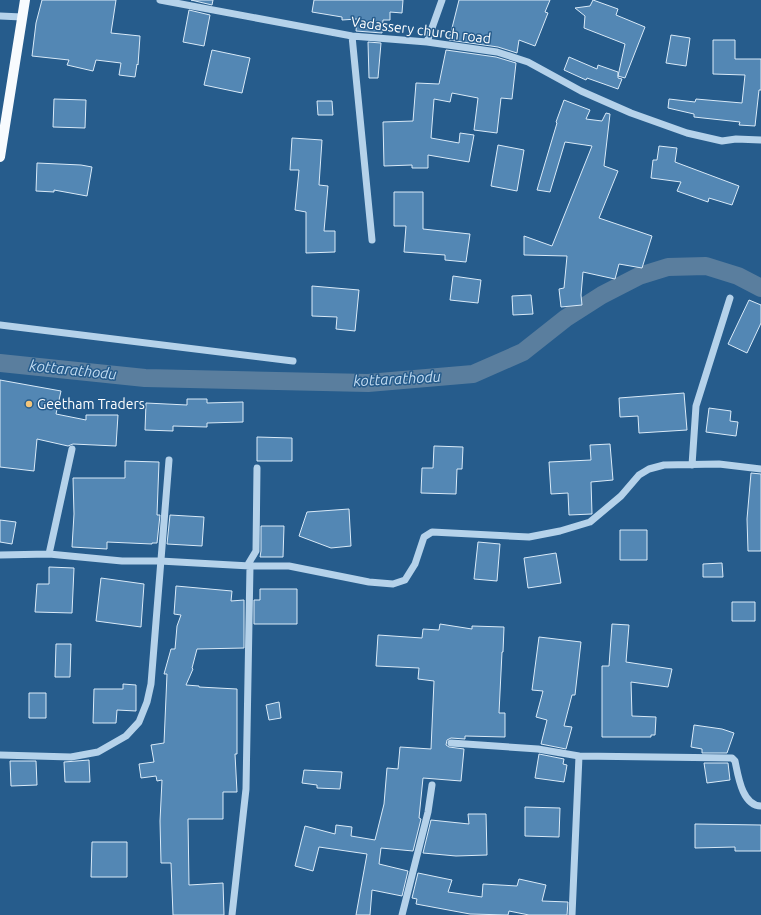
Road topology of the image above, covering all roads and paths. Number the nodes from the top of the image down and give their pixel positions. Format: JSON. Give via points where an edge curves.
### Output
{"nodes":[{"id":1,"x":25,"y":0,"type":"edge"},
{"id":2,"x":160,"y":0,"type":"edge"},
{"id":3,"x":442,"y":0,"type":"edge"},
{"id":4,"x":185,"y":2,"type":"edge"},
{"id":5,"x":0,"y":16,"type":"edge"},
{"id":6,"x":22,"y":17,"type":"junction"},
{"id":7,"x":352,"y":36,"type":"junction"},
{"id":8,"x":427,"y":42,"type":"junction"},
{"id":9,"x":761,"y":140,"type":"edge"},
{"id":10,"x":0,"y":157,"type":"edge"},
{"id":11,"x":372,"y":240,"type":"dead end"},
{"id":12,"x":730,"y":298,"type":"dead end"},
{"id":13,"x":0,"y":325,"type":"edge"},
{"id":14,"x":293,"y":361,"type":"dead end"},
{"id":15,"x":72,"y":450,"type":"dead end"},
{"id":16,"x":169,"y":460,"type":"dead end"},
{"id":17,"x":692,"y":465,"type":"junction"},
{"id":18,"x":257,"y":468,"type":"dead end"},
{"id":19,"x":761,"y":469,"type":"edge"},
{"id":20,"x":0,"y":554,"type":"edge"},
{"id":21,"x":49,"y":554,"type":"junction"},
{"id":22,"x":160,"y":561,"type":"junction"},
{"id":23,"x":249,"y":566,"type":"junction"},
{"id":24,"x":451,"y":743,"type":"dead end"},
{"id":25,"x":0,"y":755,"type":"edge"},
{"id":26,"x":579,"y":756,"type":"junction"},
{"id":27,"x":432,"y":785,"type":"dead end"},
{"id":28,"x":761,"y":806,"type":"edge"},
{"id":29,"x":232,"y":915,"type":"edge"},
{"id":30,"x":402,"y":915,"type":"edge"},
{"id":31,"x":572,"y":915,"type":"edge"}],
"edges":[{"from":1,"to":6,"type":"main road"},
{"from":2,"to":4,"type":"street","name":"Vadassery church road"},
{"from":3,"to":8,"type":"street"},
{"from":4,"to":7,"type":"street","name":"Vadassery church road"},
{"from":5,"to":6,"type":"street"},
{"from":6,"to":10,"type":"main road"},
{"from":7,"to":8,"type":"street","name":"Vadassery church road"},
{"from":7,"to":11,"type":"street"},
{"from":8,"to":9,"type":"street","name":"Vadassery church road","via":[[497,52],[528,62],[580,91],[687,133],[722,141]]},
{"from":12,"to":17,"type":"street","via":[[696,406]]},
{"from":13,"to":14,"type":"street"},
{"from":15,"to":21,"type":"street"},
{"from":16,"to":22,"type":"street"},
{"from":17,"to":19,"type":"street","via":[[719,464]]},
{"from":17,"to":23,"type":"street","via":[[664,465],[649,469],[638,475],[621,496],[590,522],[560,531],[530,537],[432,532],[424,537],[415,564],[405,580],[393,584],[369,582],[289,566]]},
{"from":18,"to":23,"type":"street","via":[[256,552]]},
{"from":20,"to":21,"type":"street"},
{"from":21,"to":22,"type":"street","via":[[122,561]]},
{"from":22,"to":23,"type":"street"},
{"from":22,"to":25,"type":"street","via":[[151,684],[139,722],[126,736],[98,752],[71,757]]},
{"from":23,"to":29,"type":"street","via":[[246,788]]},
{"from":24,"to":26,"type":"street","via":[[538,749]]},
{"from":26,"to":28,"type":"street","via":[[732,758],[744,793],[751,803]]},
{"from":26,"to":31,"type":"street"},
{"from":27,"to":30,"type":"street","via":[[428,812]]}]}
